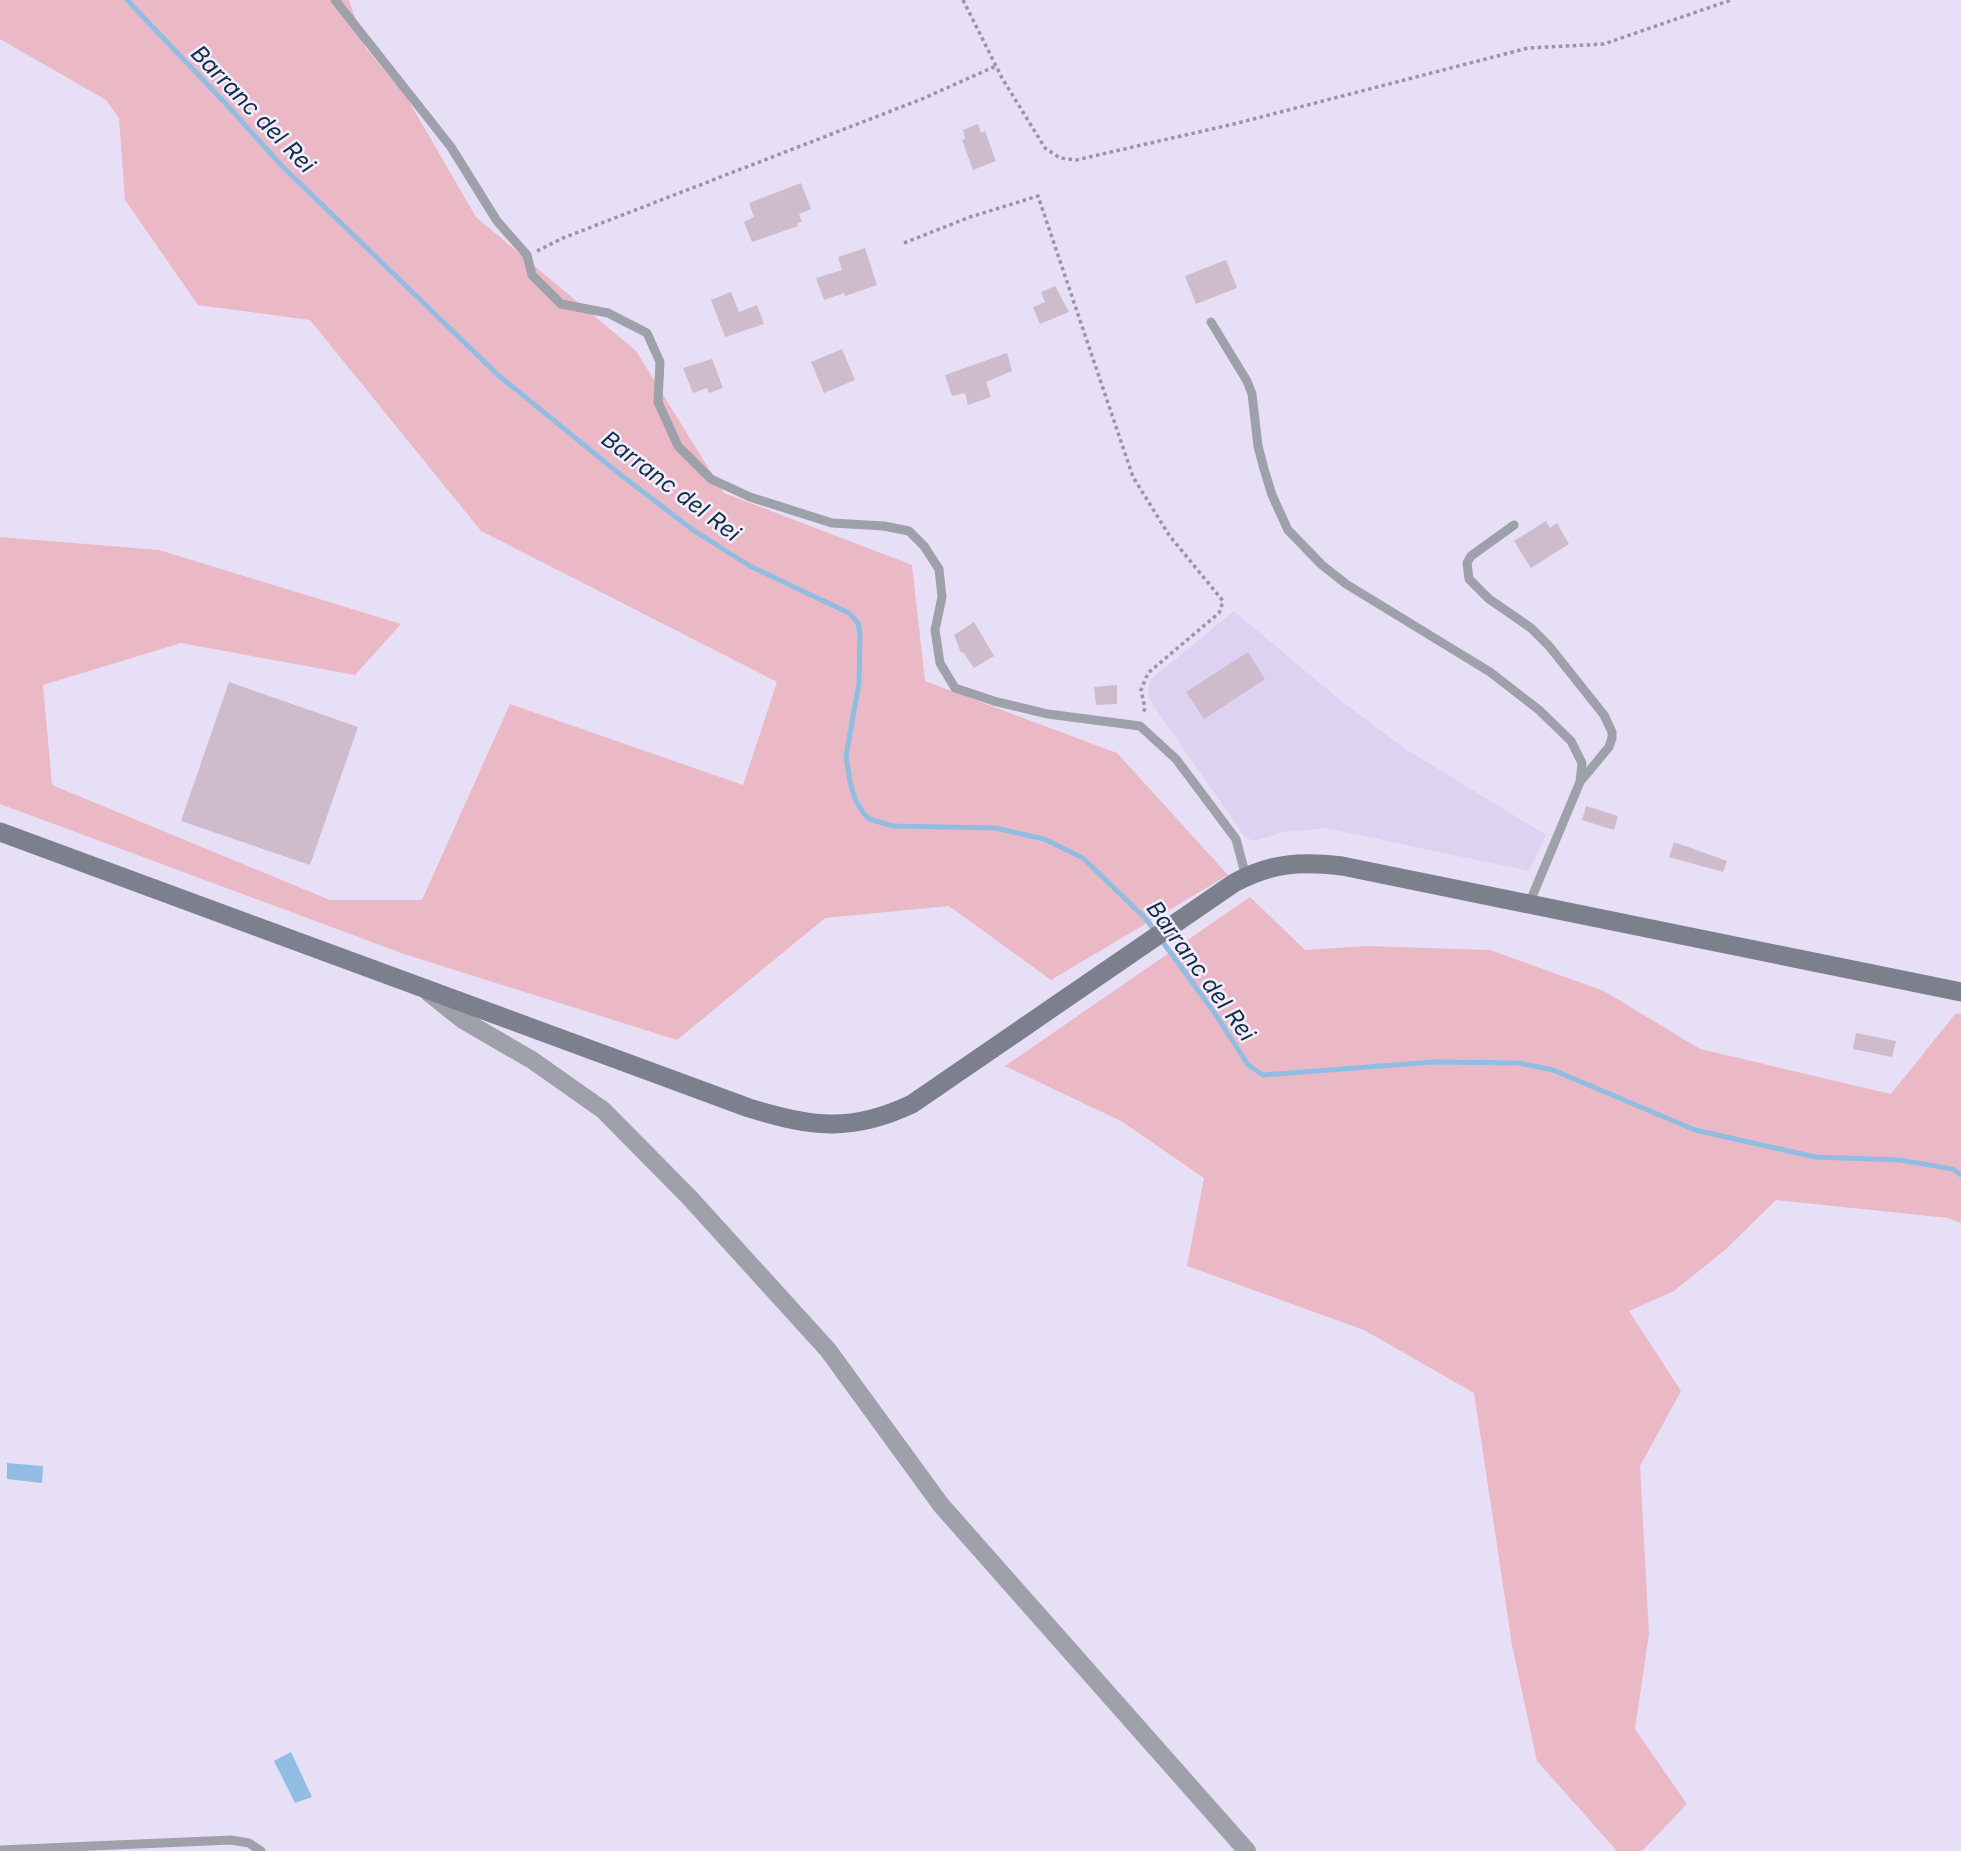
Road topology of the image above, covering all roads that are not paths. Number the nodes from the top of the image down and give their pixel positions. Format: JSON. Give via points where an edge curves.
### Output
{"nodes":[{"id":1,"x":335,"y":0,"type":"edge"},
{"id":2,"x":1211,"y":322,"type":"dead end"},
{"id":3,"x":1514,"y":525,"type":"dead end"},
{"id":4,"x":1580,"y":782,"type":"junction"},
{"id":5,"x":0,"y":832,"type":"edge"},
{"id":6,"x":1240,"y":880,"type":"junction"},
{"id":7,"x":1530,"y":904,"type":"junction"},
{"id":8,"x":424,"y":988,"type":"junction"},
{"id":9,"x":1961,"y":992,"type":"edge"},
{"id":10,"x":0,"y":1850,"type":"edge"},
{"id":11,"x":261,"y":1851,"type":"edge"},
{"id":12,"x":1247,"y":1851,"type":"edge"}],
"edges":[{"from":1,"to":6,"type":"lane","via":[[451,147],[497,221],[527,255],[532,275],[561,304],[608,313],[647,333],[660,362],[658,402],[678,446],[711,479],[750,497],[832,523],[909,531],[939,569],[943,597],[935,630],[940,663],[955,688],[1048,714],[1140,726],[1176,760],[1236,839]]},
{"from":2,"to":4,"type":"lane","via":[[1248,381],[1264,469],[1288,530],[1346,584],[1490,672],[1539,710],[1571,741],[1582,763]]},
{"from":3,"to":4,"type":"lane","via":[[1475,551],[1467,563],[1469,579],[1549,646],[1604,715],[1612,738]]},
{"from":4,"to":7,"type":"lane"},
{"from":5,"to":8,"type":"main road"},
{"from":6,"to":7,"type":"main road","via":[[1285,865],[1327,864]]},
{"from":6,"to":8,"type":"main road","via":[[912,1104],[859,1122],[795,1121],[749,1108]]},
{"from":7,"to":9,"type":"main road"},
{"from":8,"to":12,"type":"street","via":[[463,1020],[532,1060],[603,1110],[689,1197],[828,1350],[941,1505]]},
{"from":10,"to":11,"type":"lane","via":[[231,1840]]}]}
